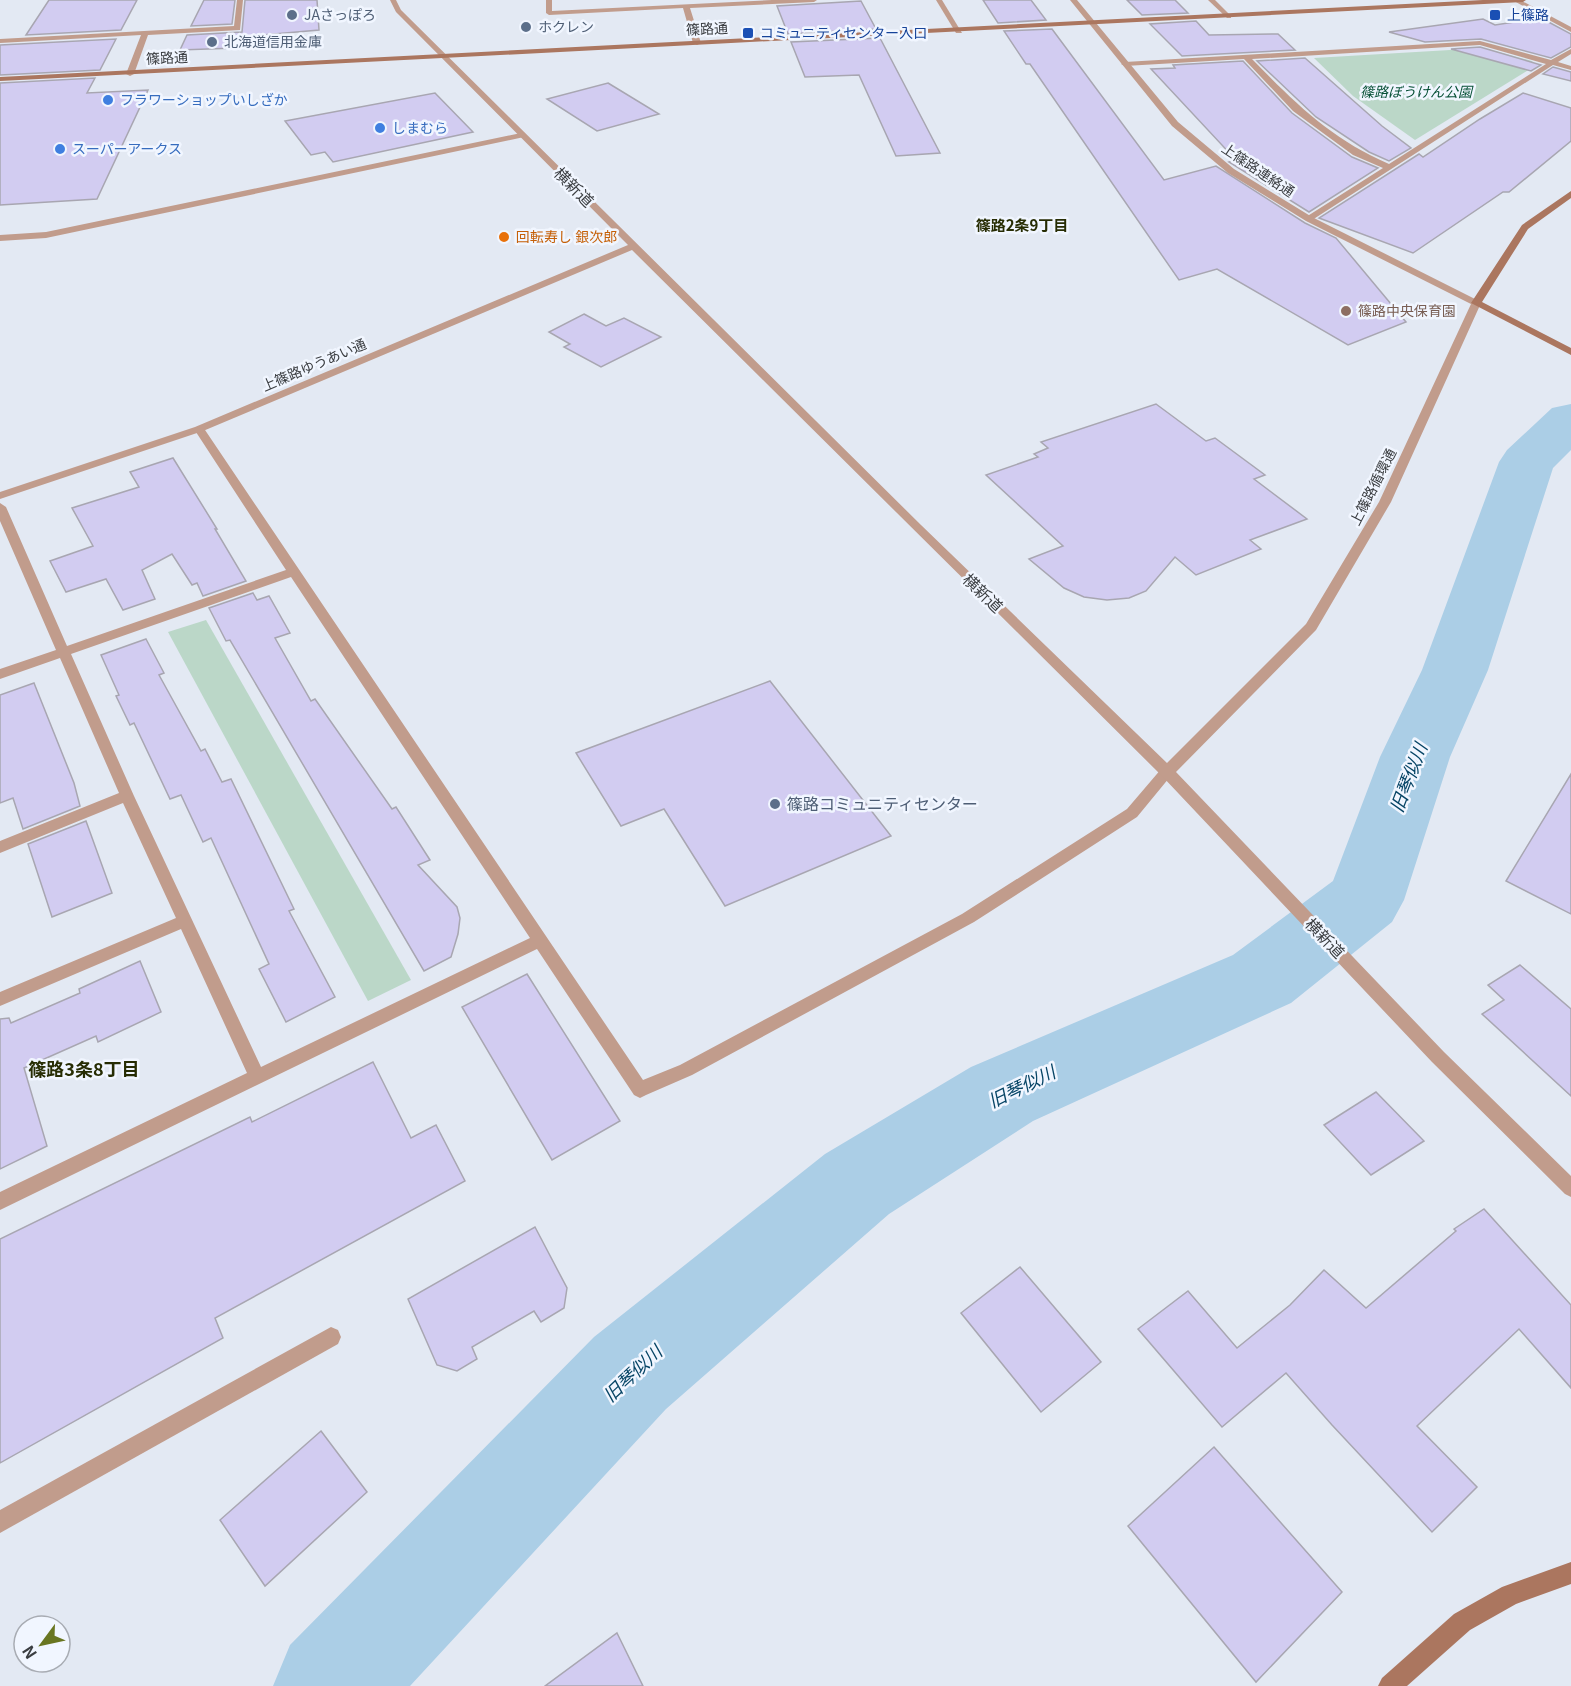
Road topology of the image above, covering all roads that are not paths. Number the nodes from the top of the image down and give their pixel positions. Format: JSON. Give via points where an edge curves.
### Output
{"nodes":[{"id":1,"x":240,"y":0,"type":"edge"},
{"id":2,"x":393,"y":0,"type":"edge"},
{"id":3,"x":549,"y":0,"type":"edge"},
{"id":4,"x":814,"y":0,"type":"edge"},
{"id":5,"x":939,"y":0,"type":"edge"},
{"id":6,"x":1072,"y":0,"type":"edge"},
{"id":7,"x":1211,"y":0,"type":"edge"},
{"id":8,"x":1515,"y":0,"type":"edge"},
{"id":9,"x":1522,"y":0,"type":"edge"},
{"id":10,"x":686,"y":6,"type":"junction"},
{"id":11,"x":1229,"y":17,"type":"junction"},
{"id":12,"x":1092,"y":24,"type":"junction"},
{"id":13,"x":1571,"y":30,"type":"edge"},
{"id":14,"x":958,"y":31,"type":"junction"},
{"id":15,"x":145,"y":33,"type":"junction"},
{"id":16,"x":0,"y":41,"type":"edge"},
{"id":17,"x":697,"y":43,"type":"junction"},
{"id":18,"x":1571,"y":51,"type":"edge"},
{"id":19,"x":444,"y":57,"type":"junction"},
{"id":20,"x":1246,"y":57,"type":"junction"},
{"id":21,"x":1553,"y":63,"type":"junction"},
{"id":22,"x":1125,"y":64,"type":"junction"},
{"id":23,"x":1571,"y":68,"type":"edge"},
{"id":24,"x":130,"y":74,"type":"junction"},
{"id":25,"x":0,"y":79,"type":"edge"},
{"id":26,"x":521,"y":135,"type":"junction"},
{"id":27,"x":1389,"y":167,"type":"junction"},
{"id":28,"x":1571,"y":195,"type":"edge"},
{"id":29,"x":1309,"y":219,"type":"junction"},
{"id":30,"x":0,"y":238,"type":"edge"},
{"id":31,"x":633,"y":246,"type":"junction"},
{"id":32,"x":1476,"y":303,"type":"junction"},
{"id":33,"x":1571,"y":352,"type":"edge"},
{"id":34,"x":200,"y":429,"type":"junction"},
{"id":35,"x":0,"y":496,"type":"edge"},
{"id":36,"x":0,"y":507,"type":"edge"},
{"id":37,"x":295,"y":571,"type":"junction"},
{"id":38,"x":65,"y":651,"type":"junction"},
{"id":39,"x":0,"y":674,"type":"edge"},
{"id":40,"x":1167,"y":772,"type":"junction"},
{"id":41,"x":127,"y":796,"type":"junction"},
{"id":42,"x":0,"y":846,"type":"edge"},
{"id":43,"x":186,"y":920,"type":"junction"},
{"id":44,"x":541,"y":940,"type":"junction"},
{"id":45,"x":0,"y":999,"type":"edge"},
{"id":46,"x":257,"y":1076,"type":"junction"},
{"id":47,"x":1571,"y":1188,"type":"edge"},
{"id":48,"x":0,"y":1201,"type":"edge"},
{"id":49,"x":332,"y":1337,"type":"dead end"},
{"id":50,"x":0,"y":1522,"type":"edge"},
{"id":51,"x":1571,"y":1573,"type":"edge"},
{"id":52,"x":1390,"y":1686,"type":"edge"}],
"edges":[{"from":1,"to":15,"type":"street","via":[[237,28]]},
{"from":2,"to":19,"type":"street","name":"横新道","via":[[398,11]]},
{"from":3,"to":10,"type":"street","via":[[549,13]]},
{"from":4,"to":10,"type":"street"},
{"from":5,"to":14,"type":"street"},
{"from":6,"to":12,"type":"street","name":"上篠路連絡通"},
{"from":7,"to":11,"type":"street"},
{"from":8,"to":9,"type":"main road","name":"篠路通"},
{"from":8,"to":11,"type":"main road","name":"篠路通"},
{"from":8,"to":13,"type":"street"},
{"from":10,"to":17,"type":"street"},
{"from":11,"to":12,"type":"main road","name":"篠路通"},
{"from":12,"to":14,"type":"main road","name":"篠路通"},
{"from":12,"to":22,"type":"street","name":"上篠路連絡通"},
{"from":14,"to":17,"type":"main road","name":"篠路通"},
{"from":15,"to":16,"type":"street"},
{"from":15,"to":24,"type":"street"},
{"from":17,"to":19,"type":"main road","name":"篠路通"},
{"from":18,"to":21,"type":"street"},
{"from":19,"to":24,"type":"main road","name":"篠路通"},
{"from":19,"to":26,"type":"street","name":"横新道"},
{"from":20,"to":21,"type":"street","via":[[1480,43]]},
{"from":20,"to":22,"type":"street"},
{"from":20,"to":27,"type":"street","via":[[1296,109],[1356,153]]},
{"from":21,"to":23,"type":"street"},
{"from":21,"to":27,"type":"street"},
{"from":22,"to":29,"type":"street","name":"上篠路連絡通","via":[[1175,124],[1231,171]]},
{"from":24,"to":25,"type":"main road","name":"篠路通"},
{"from":26,"to":30,"type":"street","via":[[46,235]]},
{"from":26,"to":31,"type":"street","name":"横新道"},
{"from":27,"to":29,"type":"street"},
{"from":28,"to":32,"type":"main road","name":"上篠路循環通","via":[[1526,227]]},
{"from":29,"to":32,"type":"street","name":"上篠路連絡通"},
{"from":31,"to":34,"type":"street","name":"上篠路ゆうあい通"},
{"from":31,"to":40,"type":"street","name":"横新道"},
{"from":32,"to":33,"type":"main road"},
{"from":32,"to":40,"type":"street","name":"上篠路循環通","via":[[1385,502],[1311,627]]},
{"from":34,"to":35,"type":"street","name":"上篠路ゆうあい通"},
{"from":34,"to":37,"type":"street"},
{"from":36,"to":38,"type":"street"},
{"from":37,"to":38,"type":"street"},
{"from":37,"to":44,"type":"street"},
{"from":38,"to":39,"type":"street"},
{"from":38,"to":41,"type":"street"},
{"from":40,"to":44,"type":"street","name":"上篠路循環通","via":[[1132,813],[968,918],[686,1070],[640,1090]]},
{"from":40,"to":47,"type":"street","name":"横新道","via":[[1401,1018]]},
{"from":41,"to":42,"type":"street"},
{"from":41,"to":43,"type":"street"},
{"from":43,"to":45,"type":"street"},
{"from":43,"to":46,"type":"street"},
{"from":44,"to":46,"type":"street"},
{"from":46,"to":48,"type":"street"},
{"from":49,"to":50,"type":"street"},
{"from":51,"to":52,"type":"main road","via":[[1510,1595],[1462,1622]]}]}
